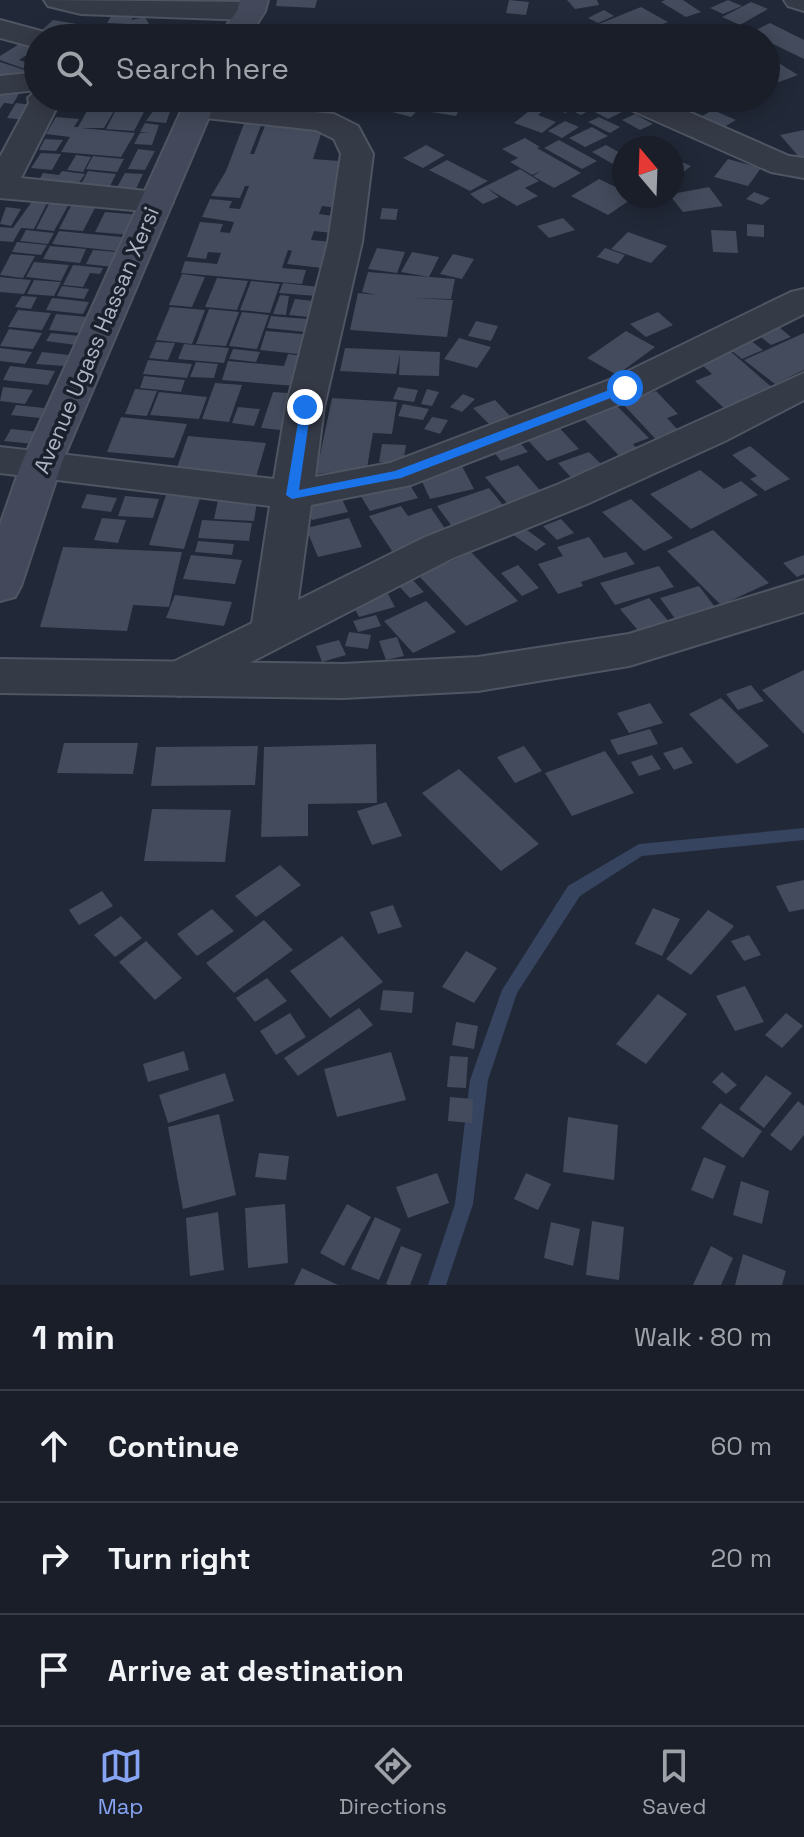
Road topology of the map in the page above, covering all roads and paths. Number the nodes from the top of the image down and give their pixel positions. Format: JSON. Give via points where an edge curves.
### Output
{"nodes":[{"id":1,"x":58,"y":0,"type":"edge"},
{"id":2,"x":798,"y":0,"type":"edge"},
{"id":3,"x":804,"y":2,"type":"edge"},
{"id":4,"x":252,"y":5,"type":"edge"},
{"id":5,"x":241,"y":24,"type":"edge"},
{"id":6,"x":0,"y":29,"type":"edge"},
{"id":7,"x":24,"y":35,"type":"edge"},
{"id":8,"x":24,"y":82,"type":"edge"},
{"id":9,"x":0,"y":85,"type":"edge"},
{"id":10,"x":39,"y":112,"type":"edge"},
{"id":11,"x":196,"y":112,"type":"edge"},
{"id":12,"x":258,"y":112,"type":"edge"},
{"id":13,"x":663,"y":112,"type":"edge"},
{"id":14,"x":804,"y":168,"type":"edge"},
{"id":15,"x":0,"y":187,"type":"edge"},
{"id":16,"x":156,"y":202,"type":"junction"},
{"id":17,"x":804,"y":300,"type":"edge"},
{"id":18,"x":804,"y":385,"type":"edge"},
{"id":19,"x":0,"y":460,"type":"edge"},
{"id":20,"x":42,"y":462,"type":"junction"},
{"id":21,"x":292,"y":495,"type":"junction"},
{"id":22,"x":0,"y":586,"type":"edge"},
{"id":23,"x":804,"y":596,"type":"edge"},
{"id":24,"x":272,"y":632,"type":"junction"},
{"id":25,"x":0,"y":676,"type":"edge"},
{"id":26,"x":179,"y":679,"type":"junction"}],
"edges":[{"from":1,"to":4,"type":"street","via":[[81,5]]},
{"from":2,"to":3,"type":"street"},
{"from":4,"to":5,"type":"main road"},
{"from":6,"to":7,"type":"street"},
{"from":8,"to":9,"type":"street"},
{"from":10,"to":15,"type":"street"},
{"from":11,"to":16,"type":"main road","name":"Avenue Ugass Hassan Xersi"},
{"from":12,"to":21,"type":"street","via":[[323,121],[347,133],[357,154],[345,242],[305,407]]},
{"from":13,"to":14,"type":"street","via":[[782,165]]},
{"from":15,"to":16,"type":"street"},
{"from":16,"to":20,"type":"main road","name":"Avenue Ugass Hassan Xersi"},
{"from":17,"to":21,"type":"street","via":[[625,388],[397,475]]},
{"from":18,"to":24,"type":"street","via":[[573,494],[438,548]]},
{"from":19,"to":20,"type":"street"},
{"from":20,"to":21,"type":"street"},
{"from":20,"to":22,"type":"main road","name":"Avenue Ugass Hassan Xersi"},
{"from":21,"to":24,"type":"street"},
{"from":23,"to":26,"type":"street","via":[[629,650],[478,674],[343,681]]},
{"from":24,"to":26,"type":"street"},
{"from":25,"to":26,"type":"street"}]}
